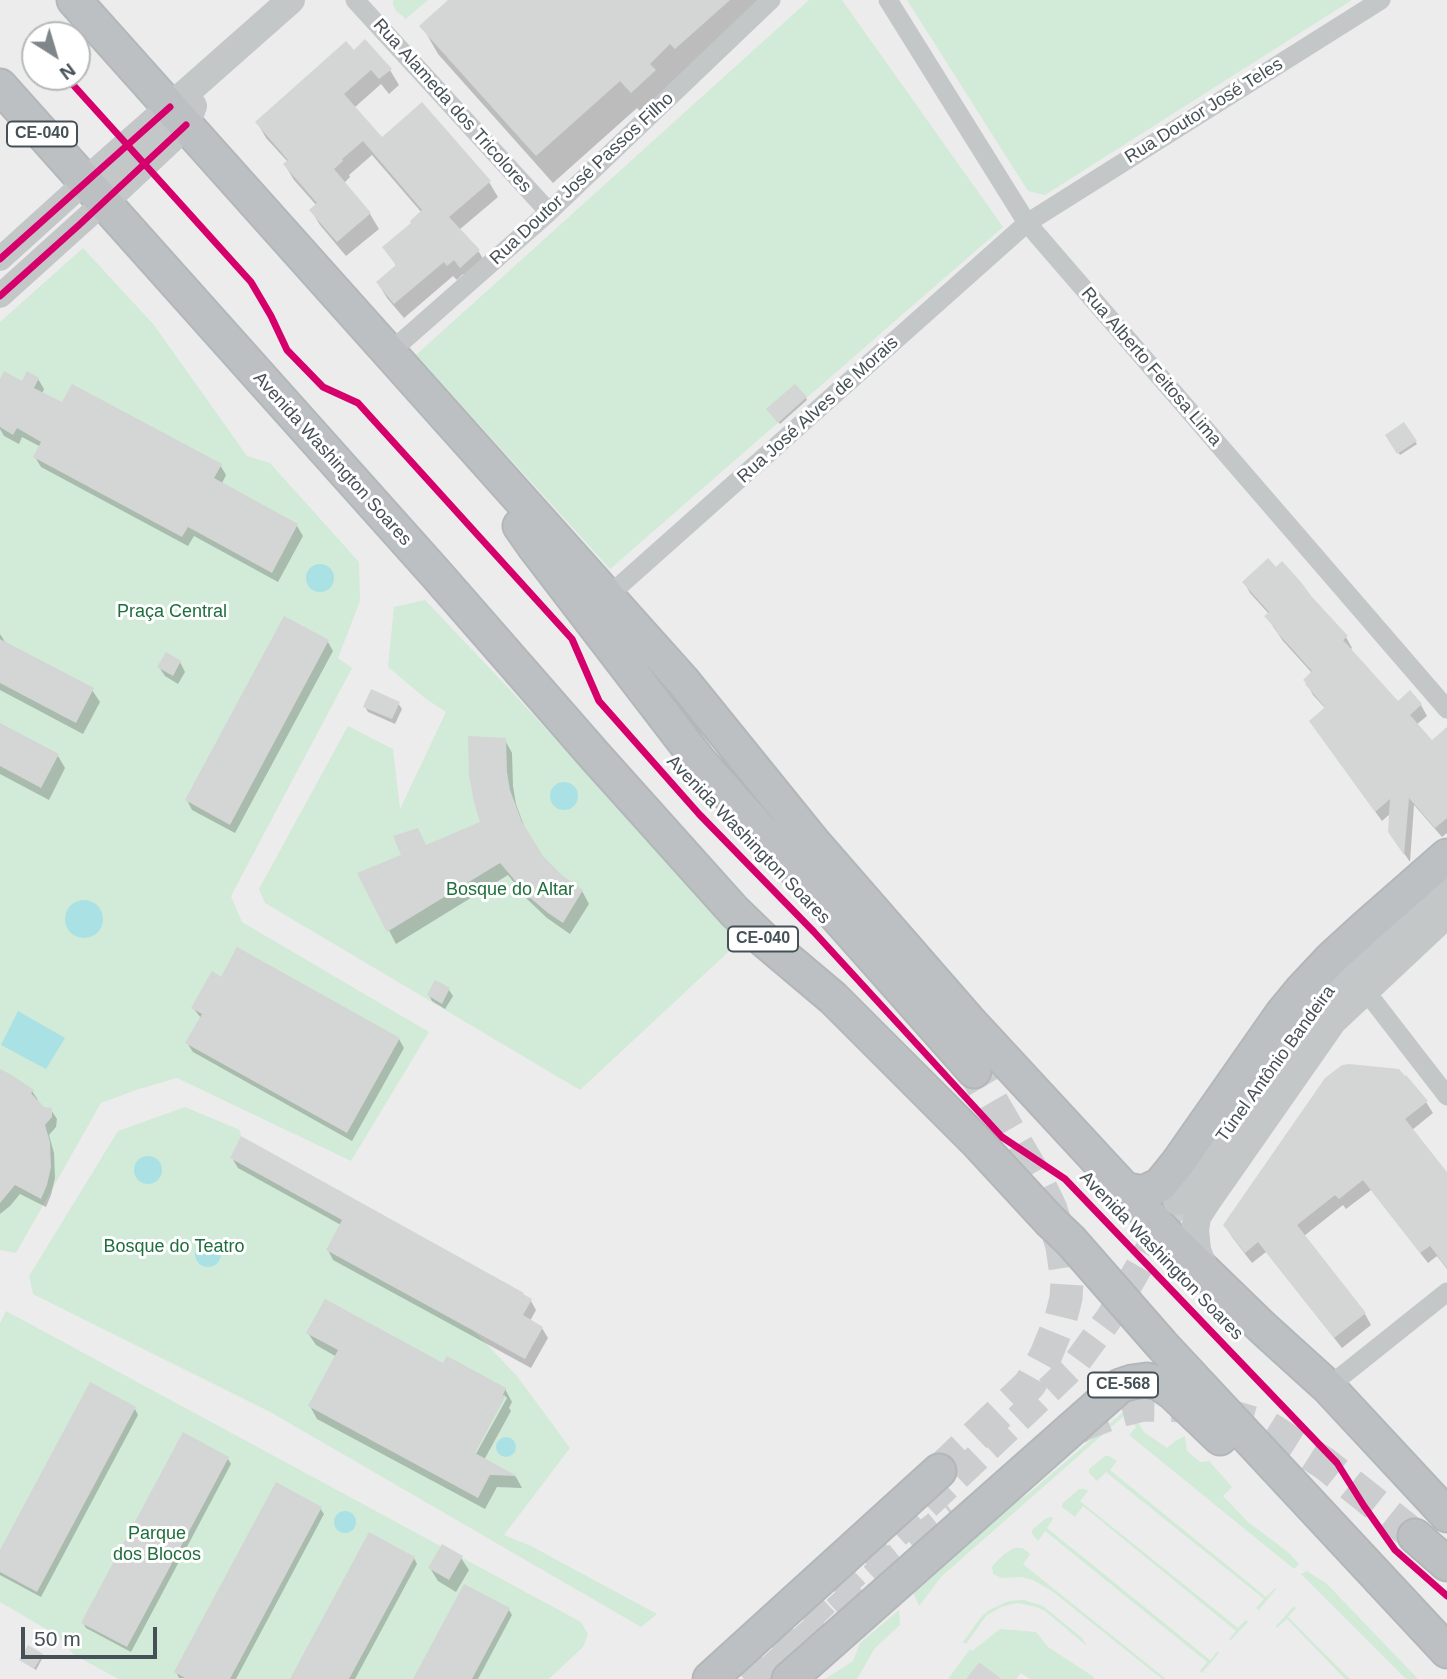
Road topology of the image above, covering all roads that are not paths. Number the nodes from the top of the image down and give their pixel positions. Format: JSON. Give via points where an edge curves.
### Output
{"nodes":[{"id":1,"x":74,"y":0,"type":"edge"},
{"id":2,"x":291,"y":0,"type":"edge"},
{"id":3,"x":355,"y":0,"type":"edge"},
{"id":4,"x":771,"y":0,"type":"edge"},
{"id":5,"x":888,"y":0,"type":"edge"},
{"id":6,"x":1381,"y":0,"type":"edge"},
{"id":7,"x":0,"y":86,"type":"edge"},
{"id":8,"x":178,"y":116,"type":"junction"},
{"id":9,"x":94,"y":192,"type":"junction"},
{"id":10,"x":549,"y":212,"type":"junction"},
{"id":11,"x":1027,"y":223,"type":"junction"},
{"id":12,"x":0,"y":259,"type":"edge"},
{"id":13,"x":0,"y":296,"type":"edge"},
{"id":14,"x":389,"y":353,"type":"junction"},
{"id":15,"x":453,"y":424,"type":"junction"},
{"id":16,"x":608,"y":596,"type":"junction"},
{"id":17,"x":1447,"y":709,"type":"edge"},
{"id":18,"x":1447,"y":856,"type":"edge"},
{"id":19,"x":1447,"y":880,"type":"edge"},
{"id":20,"x":1447,"y":914,"type":"edge"},
{"id":21,"x":1365,"y":990,"type":"junction"},
{"id":22,"x":974,"y":1071,"type":"tunnel mouth"},
{"id":23,"x":1447,"y":1096,"type":"edge"},
{"id":24,"x":1124,"y":1189,"type":"junction"},
{"id":25,"x":1177,"y":1201,"type":"tunnel mouth"},
{"id":26,"x":1205,"y":1271,"type":"junction"},
{"id":27,"x":1447,"y":1292,"type":"edge"},
{"id":28,"x":1328,"y":1387,"type":"junction"},
{"id":29,"x":939,"y":1471,"type":"tunnel mouth"},
{"id":30,"x":1447,"y":1516,"type":"edge"},
{"id":31,"x":1415,"y":1536,"type":"tunnel mouth"},
{"id":32,"x":1447,"y":1564,"type":"edge"},
{"id":33,"x":1447,"y":1651,"type":"edge"},
{"id":34,"x":1447,"y":1671,"type":"edge"},
{"id":35,"x":710,"y":1679,"type":"edge"},
{"id":36,"x":789,"y":1679,"type":"edge"}],
"edges":[{"from":1,"to":8,"type":"highway","name":"Avenida Washington Soares"},
{"from":2,"to":8,"type":"main road","via":[[203,78]]},
{"from":3,"to":10,"type":"street","name":"Rua Alameda dos Tricolores"},
{"from":4,"to":10,"type":"street","name":"Rua Doutor José Passos Filho"},
{"from":5,"to":11,"type":"street","name":"Rua Alberto Feitosa Lima"},
{"from":6,"to":11,"type":"street","name":"Rua Doutor José Teles"},
{"from":7,"to":9,"type":"highway","name":"Avenida Washington Soares","number":"CE-040"},
{"from":8,"to":9,"type":"main road"},
{"from":8,"to":14,"type":"highway","name":"Avenida Washington Soares"},
{"from":9,"to":12,"type":"street"},
{"from":9,"to":13,"type":"street"},
{"from":9,"to":33,"type":"highway","name":"Avenida Washington Soares","number":"CE-040","via":[[734,911],[833,998],[977,1142]]},
{"from":10,"to":14,"type":"street","name":"Rua Doutor José Passos Filho"},
{"from":11,"to":16,"type":"street","name":"Rua José Alves de Morais"},
{"from":11,"to":17,"type":"street","name":"Rua Alberto Feitosa Lima"},
{"from":14,"to":15,"type":"highway","name":"Avenida Washington Soares"},
{"from":15,"to":16,"type":"highway","name":"Avenida Washington Soares"},
{"from":15,"to":22,"type":"highway","via":[[534,546],[699,761]]},
{"from":16,"to":24,"type":"highway","name":"Avenida Washington Soares","via":[[949,999]]},
{"from":18,"to":24,"type":"highway","via":[[1301,991],[1160,1185],[1143,1193]]},
{"from":19,"to":25,"type":"main road","name":"Túnel Antônio Bandeira","via":[[1314,1005]]},
{"from":20,"to":21,"type":"main road"},
{"from":21,"to":23,"type":"street"},
{"from":21,"to":26,"type":"main road","via":[[1333,1021],[1197,1217],[1197,1250]]},
{"from":24,"to":26,"type":"highway","name":"Avenida Washington Soares"},
{"from":26,"to":28,"type":"highway","name":"Avenida Washington Soares"},
{"from":27,"to":28,"type":"street"},
{"from":28,"to":30,"type":"highway","name":"Avenida Washington Soares"},
{"from":29,"to":35,"type":"highway"},
{"from":31,"to":32,"type":"highway"},
{"from":34,"to":36,"type":"highway","number":"CE-568","via":[[1206,1424],[1173,1393],[1147,1380],[1120,1386],[1105,1398]]}]}
